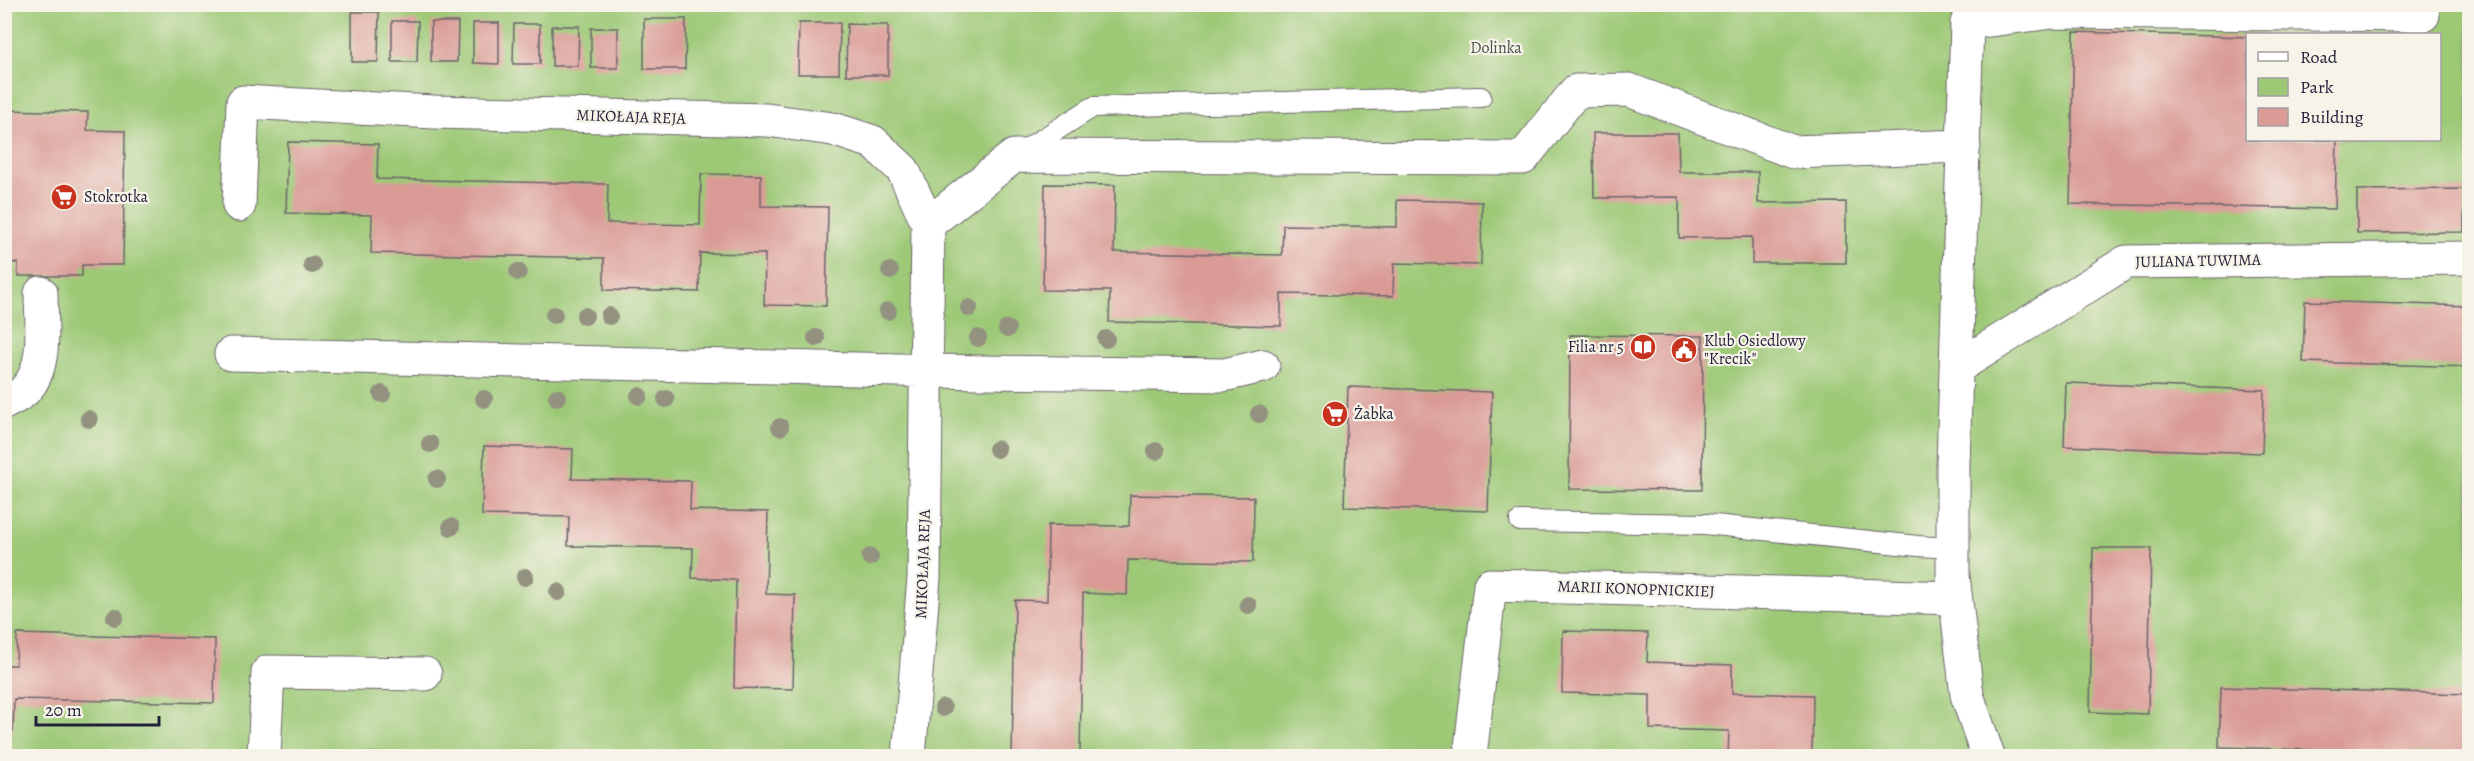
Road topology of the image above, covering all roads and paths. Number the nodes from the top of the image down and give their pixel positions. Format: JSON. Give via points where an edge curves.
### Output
{"nodes":[{"id":1,"x":2423,"y":15,"type":"dead end"},
{"id":2,"x":1481,"y":97,"type":"dead end"},
{"id":3,"x":1964,"y":146,"type":"junction"},
{"id":4,"x":1014,"y":156,"type":"junction"},
{"id":5,"x":239,"y":205,"type":"dead end"},
{"id":6,"x":928,"y":224,"type":"junction"},
{"id":7,"x":2469,"y":258,"type":"edge"},
{"id":8,"x":41,"y":293,"type":"dead end"},
{"id":9,"x":231,"y":354,"type":"dead end"},
{"id":10,"x":1263,"y":366,"type":"dead end"},
{"id":11,"x":1956,"y":368,"type":"junction"},
{"id":12,"x":928,"y":371,"type":"junction"},
{"id":13,"x":4,"y":403,"type":"edge"},
{"id":14,"x":1520,"y":521,"type":"dead end"},
{"id":15,"x":1953,"y":548,"type":"junction"},
{"id":16,"x":1955,"y":598,"type":"junction"},
{"id":17,"x":425,"y":674,"type":"dead end"},
{"id":18,"x":264,"y":756,"type":"edge"},
{"id":19,"x":909,"y":756,"type":"edge"},
{"id":20,"x":1470,"y":756,"type":"edge"},
{"id":21,"x":1988,"y":756,"type":"edge"}],
"edges":[{"from":1,"to":3,"type":"street","via":[[2052,12],[1966,23]]},
{"from":2,"to":4,"type":"lane","via":[[1093,107]]},
{"from":3,"to":4,"type":"street","via":[[1793,152],[1629,90],[1576,91],[1523,158]]},
{"from":3,"to":11,"type":"street"},
{"from":4,"to":6,"type":"street"},
{"from":5,"to":6,"type":"street","name":"MIKOŁAJA REJA","via":[[243,102],[434,112],[767,120],[833,129],[873,142],[903,170]]},
{"from":6,"to":12,"type":"street","name":"MIKOŁAJA REJA"},
{"from":7,"to":11,"type":"street","name":"JULIANA TUWIMA","via":[[2126,262]]},
{"from":8,"to":13,"type":"street","via":[[36,377],[24,392]]},
{"from":9,"to":12,"type":"street"},
{"from":10,"to":12,"type":"street","via":[[1224,375]]},
{"from":11,"to":15,"type":"street"},
{"from":12,"to":19,"type":"street","name":"MIKOŁAJA REJA","via":[[924,578]]},
{"from":14,"to":15,"type":"lane","via":[[1705,524]]},
{"from":15,"to":16,"type":"street"},
{"from":16,"to":20,"type":"street","name":"MARII KONOPNICKIEJ","via":[[1490,585]]},
{"from":16,"to":21,"type":"street","via":[[1967,695]]},
{"from":17,"to":18,"type":"street","via":[[267,672]]}]}
